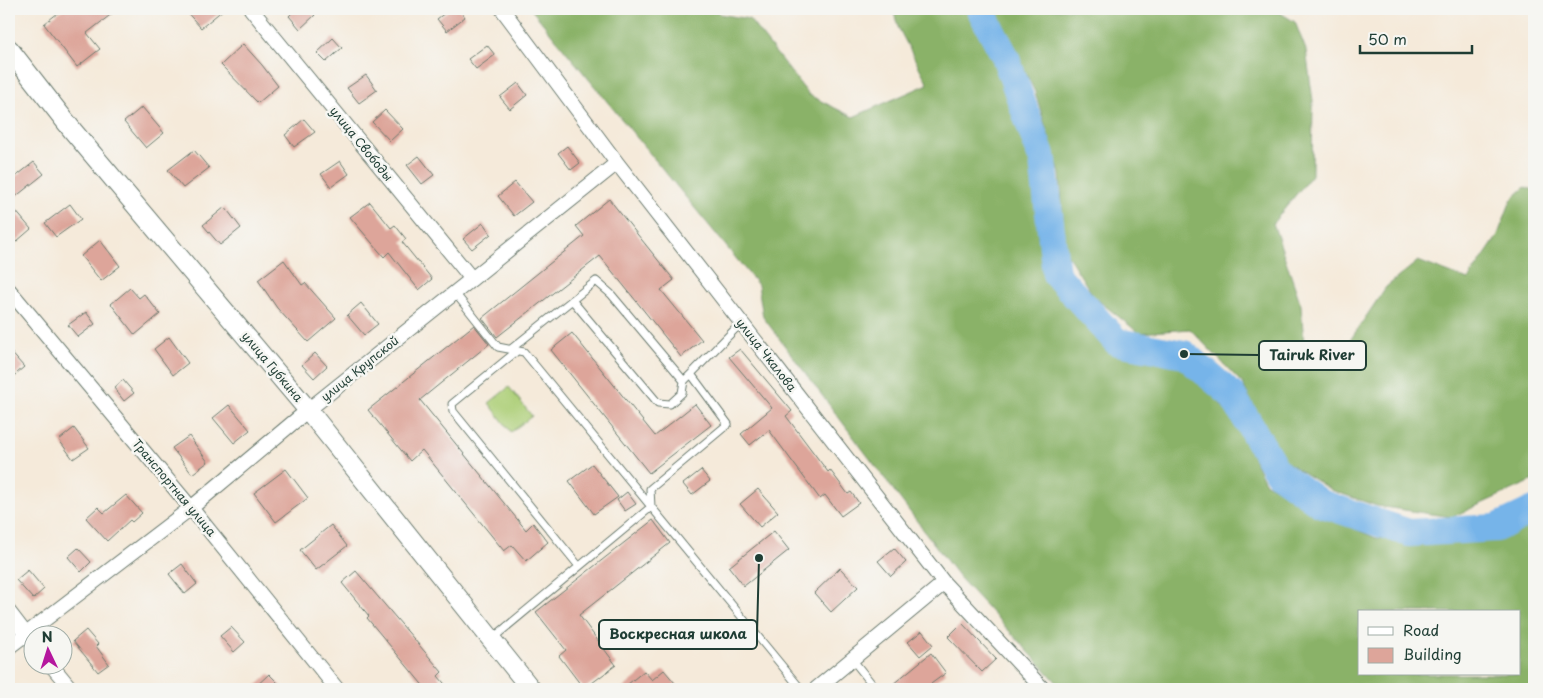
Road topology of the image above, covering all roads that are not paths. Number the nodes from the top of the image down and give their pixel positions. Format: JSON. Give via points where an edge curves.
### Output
{"nodes":[{"id":1,"x":251,"y":9,"type":"edge"},
{"id":2,"x":502,"y":9,"type":"edge"},
{"id":3,"x":9,"y":50,"type":"edge"},
{"id":4,"x":617,"y":163,"type":"junction"},
{"id":5,"x":472,"y":279,"type":"junction"},
{"id":6,"x":9,"y":290,"type":"edge"},
{"id":7,"x":455,"y":293,"type":"junction"},
{"id":8,"x":572,"y":300,"type":"junction"},
{"id":9,"x":741,"y":323,"type":"junction"},
{"id":10,"x":514,"y":350,"type":"junction"},
{"id":11,"x":692,"y":374,"type":"junction"},
{"id":12,"x":684,"y":381,"type":"junction"},
{"id":13,"x":308,"y":410,"type":"junction"},
{"id":14,"x":651,"y":507,"type":"junction"},
{"id":15,"x":191,"y":508,"type":"junction"},
{"id":16,"x":578,"y":565,"type":"junction"},
{"id":17,"x":944,"y":583,"type":"junction"},
{"id":18,"x":9,"y":612,"type":"edge"},
{"id":19,"x":44,"y":626,"type":"edge"},
{"id":20,"x":22,"y":629,"type":"edge"},
{"id":21,"x":490,"y":639,"type":"junction"},
{"id":22,"x":22,"y":641,"type":"edge"},
{"id":23,"x":9,"y":647,"type":"edge"},
{"id":24,"x":852,"y":659,"type":"junction"},
{"id":25,"x":60,"y":676,"type":"edge"},
{"id":26,"x":71,"y":689,"type":"edge"},
{"id":27,"x":337,"y":689,"type":"edge"},
{"id":28,"x":531,"y":689,"type":"edge"},
{"id":29,"x":801,"y":689,"type":"edge"},
{"id":30,"x":816,"y":689,"type":"edge"},
{"id":31,"x":876,"y":689,"type":"edge"},
{"id":32,"x":1043,"y":689,"type":"edge"}],
"edges":[{"from":1,"to":5,"type":"street","name":"улица Свободы"},
{"from":2,"to":4,"type":"street","name":"улица Чкалова"},
{"from":3,"to":13,"type":"main road","name":"улица Губкина","via":[[73,131]]},
{"from":4,"to":5,"type":"street","name":"улица Крупской"},
{"from":4,"to":9,"type":"street","name":"улица Чкалова"},
{"from":5,"to":7,"type":"street","name":"улица Крупской"},
{"from":6,"to":15,"type":"street","name":"Транспортная улица"},
{"from":7,"to":10,"type":"lane","via":[[498,347]]},
{"from":7,"to":13,"type":"street","name":"улица Крупской"},
{"from":8,"to":10,"type":"lane"},
{"from":8,"to":12,"type":"lane","via":[[596,281],[611,294]]},
{"from":8,"to":12,"type":"lane","via":[[658,402],[670,404],[682,393]]},
{"from":9,"to":11,"type":"lane"},
{"from":9,"to":17,"type":"street","name":"улица Чкалова"},
{"from":10,"to":14,"type":"lane","via":[[524,352]]},
{"from":10,"to":16,"type":"lane","via":[[452,404],[453,411]]},
{"from":11,"to":12,"type":"lane"},
{"from":11,"to":14,"type":"lane","via":[[728,424],[650,489]]},
{"from":13,"to":15,"type":"street","name":"улица Крупской"},
{"from":13,"to":21,"type":"main road","name":"улица Губкина"},
{"from":14,"to":16,"type":"lane"},
{"from":14,"to":29,"type":"lane"},
{"from":15,"to":19,"type":"street","name":"улица Крупской"},
{"from":15,"to":27,"type":"street","name":"Транспортная улица"},
{"from":16,"to":21,"type":"lane"},
{"from":17,"to":24,"type":"street"},
{"from":17,"to":32,"type":"street","name":"улица Чкалова"},
{"from":18,"to":20,"type":"street"},
{"from":21,"to":28,"type":"main road","name":"улица Губкина"},
{"from":22,"to":23,"type":"street","name":"улица Крупской"},
{"from":24,"to":30,"type":"street"},
{"from":24,"to":31,"type":"lane"},
{"from":25,"to":26,"type":"street"}]}
